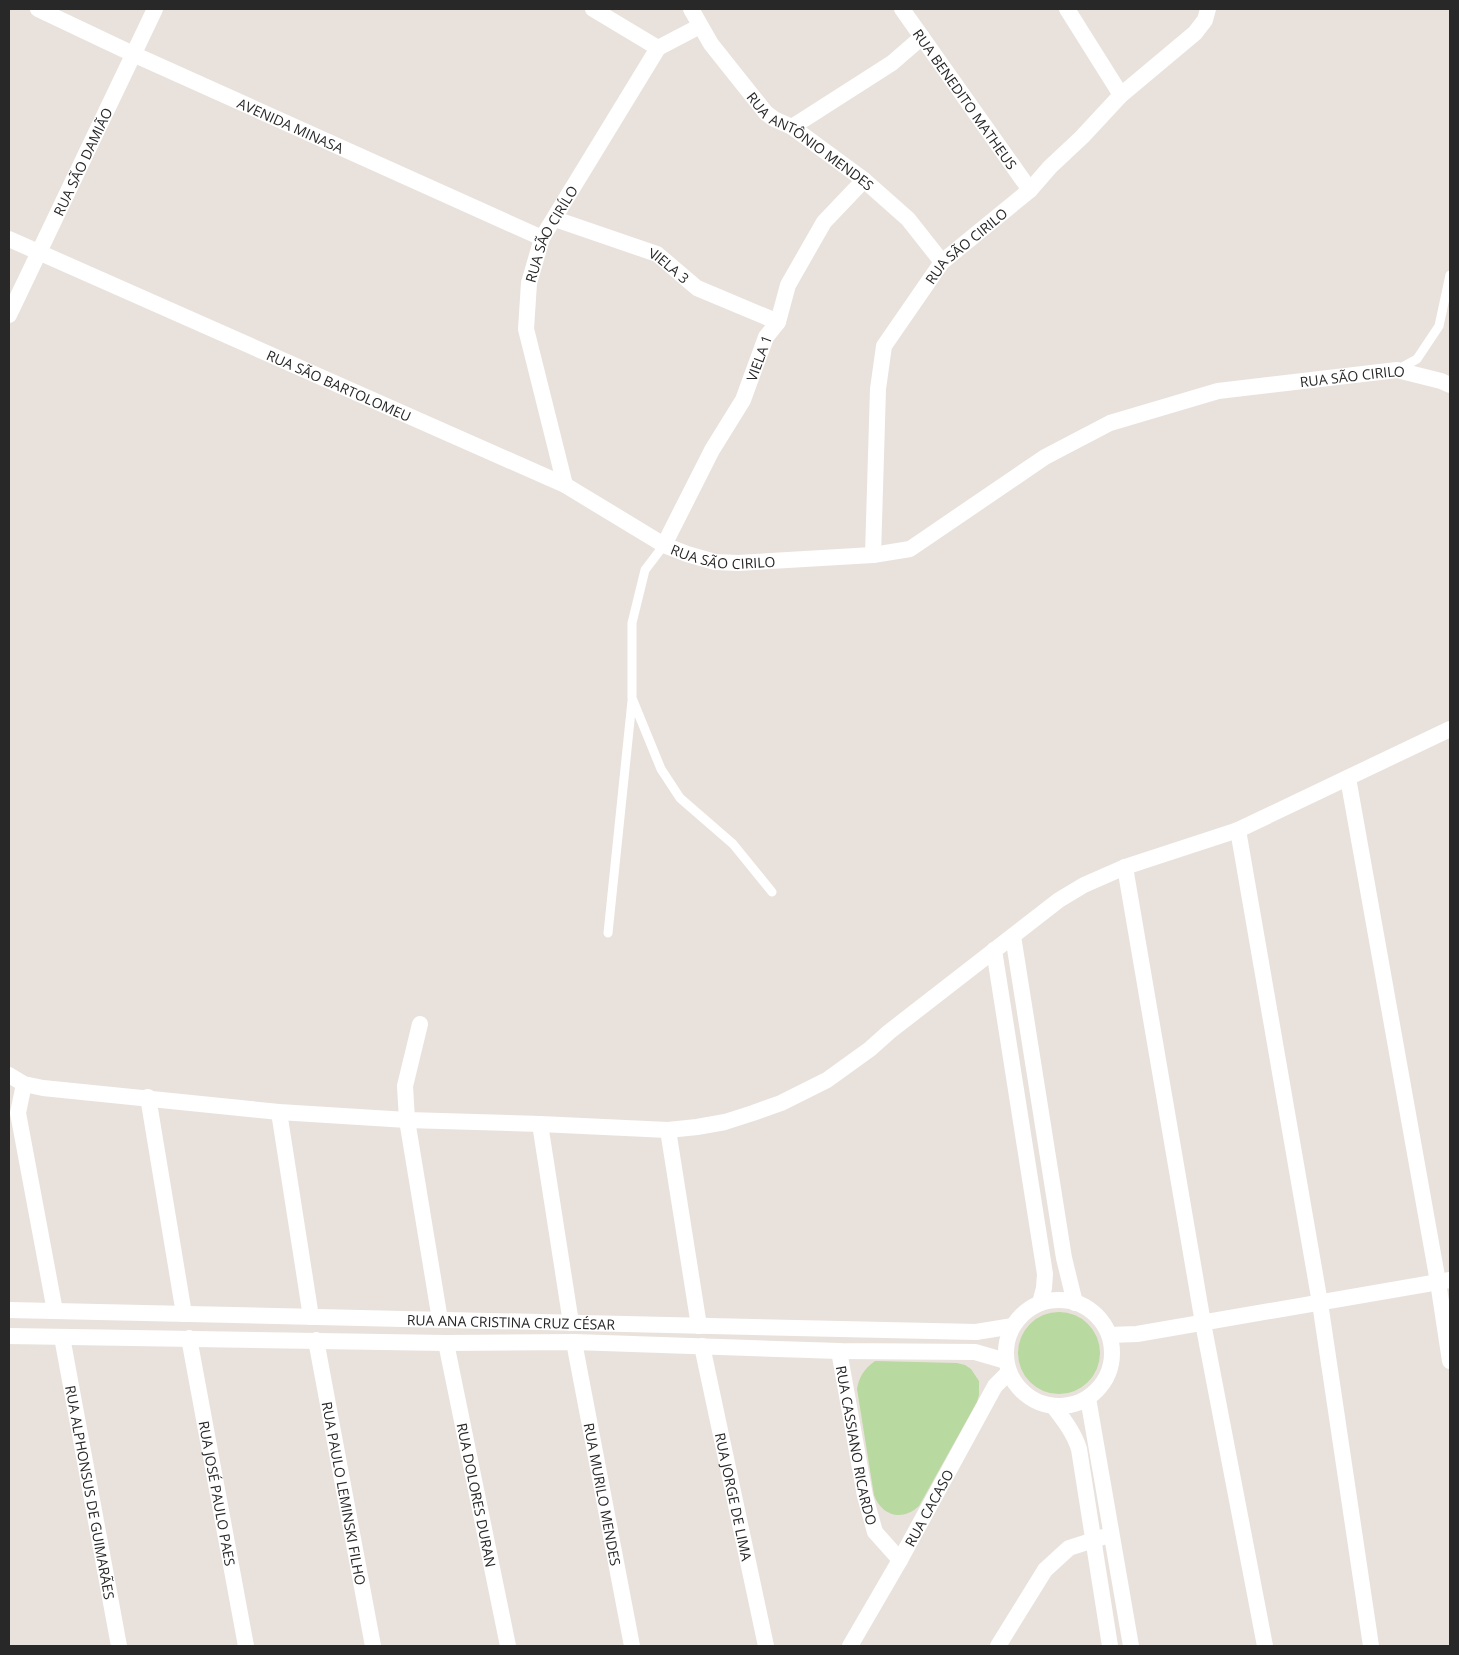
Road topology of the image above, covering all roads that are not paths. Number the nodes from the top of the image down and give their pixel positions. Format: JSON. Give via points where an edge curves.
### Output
{"nodes":[{"id":1,"x":38,"y":9,"type":"edge"},
{"id":2,"x":155,"y":9,"type":"edge"},
{"id":3,"x":691,"y":9,"type":"edge"},
{"id":4,"x":902,"y":9,"type":"edge"},
{"id":5,"x":1067,"y":9,"type":"edge"},
{"id":6,"x":1208,"y":9,"type":"edge"},
{"id":7,"x":598,"y":10,"type":"edge"},
{"id":8,"x":700,"y":26,"type":"junction"},
{"id":9,"x":922,"y":37,"type":"junction"},
{"id":10,"x":658,"y":48,"type":"junction"},
{"id":11,"x":133,"y":54,"type":"junction"},
{"id":12,"x":1121,"y":95,"type":"junction"},
{"id":13,"x":792,"y":127,"type":"junction"},
{"id":14,"x":864,"y":180,"type":"junction"},
{"id":15,"x":1030,"y":190,"type":"junction"},
{"id":16,"x":554,"y":219,"type":"junction"},
{"id":17,"x":542,"y":238,"type":"junction"},
{"id":18,"x":9,"y":239,"type":"edge"},
{"id":19,"x":38,"y":252,"type":"junction"},
{"id":20,"x":942,"y":262,"type":"junction"},
{"id":21,"x":1450,"y":275,"type":"edge"},
{"id":22,"x":9,"y":315,"type":"edge"},
{"id":23,"x":778,"y":322,"type":"junction"},
{"id":24,"x":1397,"y":370,"type":"junction"},
{"id":25,"x":1450,"y":385,"type":"edge"},
{"id":26,"x":565,"y":485,"type":"junction"},
{"id":27,"x":664,"y":544,"type":"junction"},
{"id":28,"x":873,"y":555,"type":"junction"},
{"id":29,"x":632,"y":698,"type":"junction"},
{"id":30,"x":1450,"y":729,"type":"edge"},
{"id":31,"x":1348,"y":778,"type":"junction"},
{"id":32,"x":1238,"y":830,"type":"junction"},
{"id":33,"x":1125,"y":867,"type":"junction"},
{"id":34,"x":772,"y":892,"type":"dead end"},
{"id":35,"x":608,"y":933,"type":"dead end"},
{"id":36,"x":1012,"y":936,"type":"junction"},
{"id":37,"x":994,"y":950,"type":"junction"},
{"id":38,"x":420,"y":1024,"type":"dead end"},
{"id":39,"x":9,"y":1074,"type":"edge"},
{"id":40,"x":24,"y":1084,"type":"junction"},
{"id":41,"x":148,"y":1098,"type":"junction"},
{"id":42,"x":279,"y":1112,"type":"junction"},
{"id":43,"x":406,"y":1120,"type":"junction"},
{"id":44,"x":540,"y":1124,"type":"junction"},
{"id":45,"x":668,"y":1130,"type":"junction"},
{"id":46,"x":1444,"y":1281,"type":"edge"},
{"id":47,"x":1075,"y":1303,"type":"junction"},
{"id":48,"x":1320,"y":1303,"type":"junction"},
{"id":49,"x":1040,"y":1304,"type":"junction"},
{"id":50,"x":9,"y":1310,"type":"edge"},
{"id":51,"x":54,"y":1312,"type":"junction"},
{"id":52,"x":184,"y":1314,"type":"junction"},
{"id":53,"x":311,"y":1317,"type":"junction"},
{"id":54,"x":440,"y":1320,"type":"junction"},
{"id":55,"x":571,"y":1323,"type":"junction"},
{"id":56,"x":1203,"y":1323,"type":"junction"},
{"id":57,"x":699,"y":1326,"type":"junction"},
{"id":58,"x":1013,"y":1326,"type":"junction"},
{"id":59,"x":1108,"y":1335,"type":"junction"},
{"id":60,"x":9,"y":1336,"type":"edge"},
{"id":61,"x":62,"y":1337,"type":"junction"},
{"id":62,"x":189,"y":1338,"type":"junction"},
{"id":63,"x":316,"y":1340,"type":"junction"},
{"id":64,"x":574,"y":1342,"type":"junction"},
{"id":65,"x":446,"y":1343,"type":"junction"},
{"id":66,"x":702,"y":1346,"type":"junction"},
{"id":67,"x":839,"y":1351,"type":"junction"},
{"id":68,"x":1450,"y":1361,"type":"edge"},
{"id":69,"x":1007,"y":1367,"type":"junction"},
{"id":70,"x":1088,"y":1398,"type":"junction"},
{"id":71,"x":1054,"y":1406,"type":"junction"},
{"id":72,"x":1112,"y":1535,"type":"junction"},
{"id":73,"x":1093,"y":1539,"type":"junction"},
{"id":74,"x":900,"y":1560,"type":"junction"},
{"id":75,"x":119,"y":1646,"type":"edge"},
{"id":76,"x":246,"y":1646,"type":"edge"},
{"id":77,"x":373,"y":1646,"type":"edge"},
{"id":78,"x":508,"y":1646,"type":"edge"},
{"id":79,"x":632,"y":1646,"type":"edge"},
{"id":80,"x":766,"y":1646,"type":"edge"},
{"id":81,"x":850,"y":1646,"type":"edge"},
{"id":82,"x":998,"y":1646,"type":"edge"},
{"id":83,"x":1110,"y":1646,"type":"edge"},
{"id":84,"x":1131,"y":1646,"type":"edge"},
{"id":85,"x":1265,"y":1646,"type":"edge"},
{"id":86,"x":1371,"y":1646,"type":"edge"}],
"edges":[{"from":1,"to":11,"type":"street","name":"AVENIDA MINASA"},
{"from":2,"to":11,"type":"street","name":"RUA SÃO DAMIÃO"},
{"from":3,"to":8,"type":"street","name":"RUA ANTÔNIO MENDES"},
{"from":4,"to":9,"type":"street","name":"RUA BENEDITO MATHEUS"},
{"from":5,"to":12,"type":"street"},
{"from":6,"to":12,"type":"street","name":"RUA SÃO CIRILO","via":[[1205,20],[1195,33]]},
{"from":7,"to":10,"type":"street"},
{"from":8,"to":10,"type":"street"},
{"from":8,"to":13,"type":"street","name":"RUA ANTÔNIO MENDES","via":[[759,105],[774,119]]},
{"from":9,"to":13,"type":"street","via":[[892,63]]},
{"from":9,"to":15,"type":"street","name":"RUA BENEDITO MATHEUS"},
{"from":10,"to":16,"type":"street","name":"RUA SÃO CIRÍLO"},
{"from":11,"to":17,"type":"street","name":"AVENIDA MINASA"},
{"from":11,"to":19,"type":"street","name":"RUA SÃO DAMIÃO"},
{"from":12,"to":15,"type":"street","name":"RUA SÃO CIRILO"},
{"from":13,"to":14,"type":"street","name":"RUA ANTÔNIO MENDES"},
{"from":14,"to":20,"type":"street","name":"RUA ANTÔNIO MENDES","via":[[908,219]]},
{"from":14,"to":23,"type":"street","name":"VIELA 1","via":[[824,222],[788,285]]},
{"from":15,"to":20,"type":"street","name":"RUA SÃO CIRILO"},
{"from":16,"to":17,"type":"street","name":"RUA SÃO CIRÍLO"},
{"from":16,"to":23,"type":"street","name":"VIELA 3","via":[[657,254],[697,288]]},
{"from":17,"to":26,"type":"street","name":"RUA SÃO CIRÍLO","via":[[529,283],[526,329]]},
{"from":18,"to":19,"type":"street","name":"RUA SÃO BARTOLOMEU"},
{"from":19,"to":22,"type":"street","name":"RUA SÃO DAMIÃO"},
{"from":19,"to":26,"type":"street","name":"RUA SÃO BARTOLOMEU"},
{"from":20,"to":28,"type":"street","name":"RUA SÃO CIRILO","via":[[884,346],[878,389]]},
{"from":21,"to":24,"type":"lane","via":[[1440,326],[1418,359]]},
{"from":23,"to":27,"type":"street","name":"VIELA 1","via":[[766,337],[743,400],[712,450]]},
{"from":24,"to":25,"type":"street","name":"RUA SÃO CIRILO"},
{"from":24,"to":28,"type":"street","name":"RUA SÃO CIRILO","via":[[1218,390],[1110,423],[1045,457],[910,548]]},
{"from":26,"to":27,"type":"street","name":"RUA SÃO BARTOLOMEU"},
{"from":27,"to":28,"type":"street","name":"RUA SÃO CIRILO","via":[[715,562]]},
{"from":27,"to":29,"type":"lane","via":[[645,570],[632,623]]},
{"from":29,"to":34,"type":"lane","via":[[661,769],[680,798],[734,844]]},
{"from":29,"to":35,"type":"lane"},
{"from":30,"to":31,"type":"street"},
{"from":31,"to":32,"type":"street"},
{"from":31,"to":46,"type":"street"},
{"from":32,"to":33,"type":"street"},
{"from":32,"to":48,"type":"street"},
{"from":33,"to":36,"type":"street","via":[[1059,900]]},
{"from":33,"to":56,"type":"street"},
{"from":36,"to":37,"type":"street"},
{"from":36,"to":47,"type":"street","via":[[1064,1258]]},
{"from":37,"to":45,"type":"street","via":[[849,1065],[812,1088],[744,1116]]},
{"from":37,"to":49,"type":"street","via":[[1045,1274]]},
{"from":38,"to":43,"type":"street","via":[[406,1086]]},
{"from":39,"to":40,"type":"street"},
{"from":40,"to":41,"type":"street"},
{"from":40,"to":51,"type":"street","via":[[18,1113]]},
{"from":41,"to":42,"type":"street"},
{"from":41,"to":52,"type":"street"},
{"from":42,"to":43,"type":"street"},
{"from":42,"to":53,"type":"street"},
{"from":43,"to":44,"type":"street"},
{"from":43,"to":54,"type":"street"},
{"from":44,"to":45,"type":"street"},
{"from":44,"to":55,"type":"street"},
{"from":45,"to":57,"type":"street"},
{"from":46,"to":48,"type":"street"},
{"from":46,"to":68,"type":"street"},
{"from":47,"to":49,"type":"street","via":[[1064,1300]]},
{"from":47,"to":59,"type":"street","via":[[1095,1315]]},
{"from":48,"to":56,"type":"street"},
{"from":48,"to":86,"type":"street"},
{"from":49,"to":58,"type":"street"},
{"from":50,"to":51,"type":"street","name":"RUA ANA CRISTINA CRUZ CÉSAR"},
{"from":51,"to":52,"type":"street","name":"RUA ANA CRISTINA CRUZ CÉSAR"},
{"from":52,"to":53,"type":"street","name":"RUA ANA CRISTINA CRUZ CÉSAR"},
{"from":53,"to":54,"type":"street","name":"RUA ANA CRISTINA CRUZ CÉSAR"},
{"from":54,"to":55,"type":"street","name":"RUA ANA CRISTINA CRUZ CÉSAR"},
{"from":55,"to":57,"type":"street","name":"RUA ANA CRISTINA CRUZ CÉSAR"},
{"from":56,"to":59,"type":"street","via":[[1137,1334]]},
{"from":56,"to":85,"type":"street"},
{"from":57,"to":58,"type":"street","name":"RUA ANA CRISTINA CRUZ CÉSAR","via":[[976,1332]]},
{"from":58,"to":69,"type":"street","via":[[1006,1349]]},
{"from":59,"to":70,"type":"street","via":[[1111,1346],[1109,1370],[1101,1386]]},
{"from":60,"to":61,"type":"street","name":"RUA ANA CRISTINA CRUZ CÉSAR"},
{"from":61,"to":62,"type":"street","name":"RUA ANA CRISTINA CRUZ CÉSAR"},
{"from":61,"to":75,"type":"street","name":"RUA ALPHONSUS DE GUIMARÃES"},
{"from":62,"to":63,"type":"street","name":"RUA ANA CRISTINA CRUZ CÉSAR"},
{"from":62,"to":76,"type":"street","name":"RUA JOSÉ PAULO PAES"},
{"from":63,"to":65,"type":"street","name":"RUA ANA CRISTINA CRUZ CÉSAR"},
{"from":63,"to":77,"type":"street","name":"RUA PAULO LEMINSKI FILHO"},
{"from":64,"to":65,"type":"street","name":"RUA ANA CRISTINA CRUZ CÉSAR"},
{"from":64,"to":66,"type":"street","name":"RUA ANA CRISTINA CRUZ CÉSAR"},
{"from":64,"to":79,"type":"street","name":"RUA MURILO MENDES"},
{"from":65,"to":78,"type":"street","name":"RUA DOLORES DURAN"},
{"from":66,"to":67,"type":"street","name":"RUA ANA CRISTINA CRUZ CÉSAR"},
{"from":66,"to":80,"type":"street","name":"RUA JORGE DE LIMA"},
{"from":67,"to":69,"type":"street","name":"RUA ANA CRISTINA CRUZ CÉSAR","via":[[975,1352]]},
{"from":67,"to":74,"type":"street","name":"RUA CASSIANO RICARDO","via":[[865,1496],[875,1532]]},
{"from":69,"to":71,"type":"street","via":[[1022,1392],[1042,1404]]},
{"from":69,"to":74,"type":"street","name":"RUA CACASO"},
{"from":70,"to":71,"type":"street","via":[[1066,1406]]},
{"from":70,"to":72,"type":"street"},
{"from":71,"to":73,"type":"street","via":[[1079,1449]]},
{"from":72,"to":73,"type":"street"},
{"from":72,"to":84,"type":"street"},
{"from":73,"to":82,"type":"street","via":[[1069,1548],[1044,1570]]},
{"from":73,"to":83,"type":"street"},
{"from":74,"to":81,"type":"street","name":"RUA CACASO"}]}
